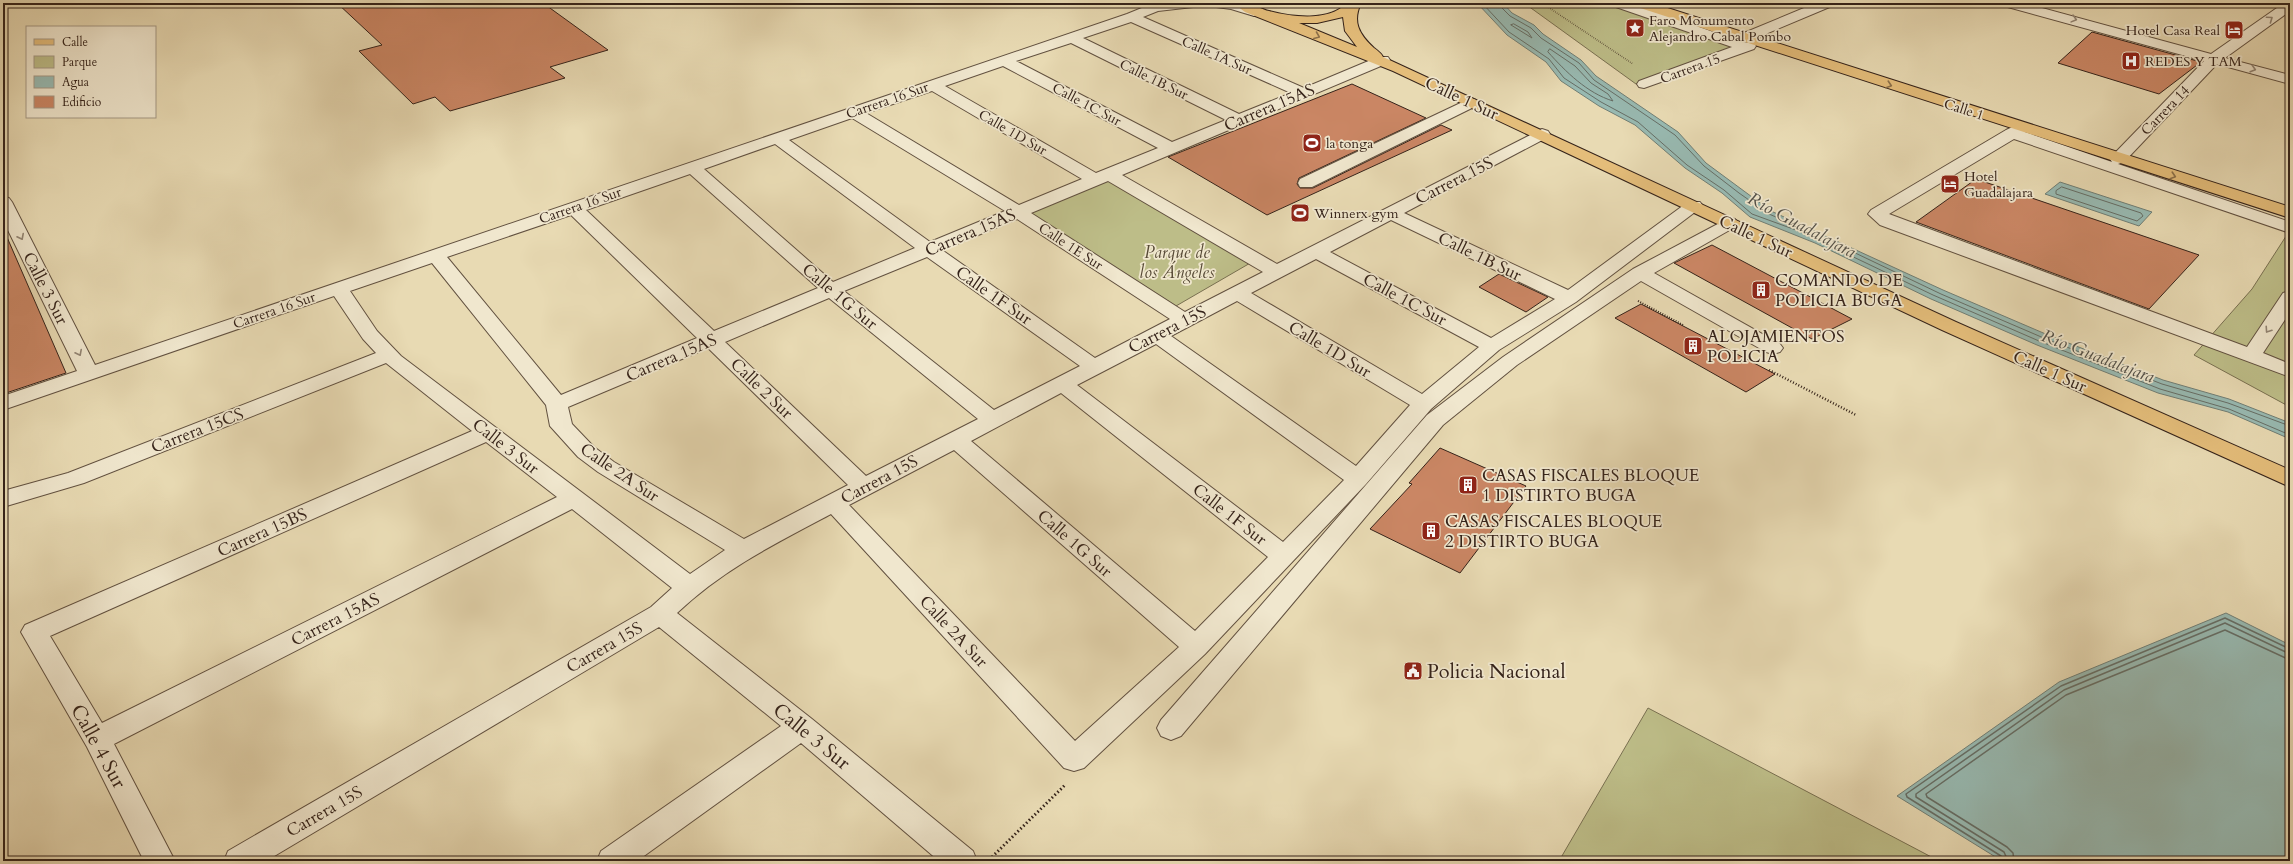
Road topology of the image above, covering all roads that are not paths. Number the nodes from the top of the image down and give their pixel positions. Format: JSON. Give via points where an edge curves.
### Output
{"nodes":[{"id":1,"x":1193,"y":3,"type":"edge"},
{"id":2,"x":1214,"y":3,"type":"edge"},
{"id":3,"x":1618,"y":3,"type":"edge"},
{"id":4,"x":1639,"y":3,"type":"edge"},
{"id":5,"x":1667,"y":3,"type":"edge"},
{"id":6,"x":1827,"y":3,"type":"edge"},
{"id":7,"x":2009,"y":3,"type":"edge"},
{"id":8,"x":1354,"y":4,"type":"edge"},
{"id":9,"x":1161,"y":5,"type":"edge"},
{"id":10,"x":2290,"y":5,"type":"edge"},
{"id":11,"x":1244,"y":6,"type":"edge"},
{"id":12,"x":1268,"y":16,"type":"junction"},
{"id":13,"x":1132,"y":17,"type":"junction"},
{"id":14,"x":1070,"y":37,"type":"junction"},
{"id":15,"x":1750,"y":40,"type":"junction"},
{"id":16,"x":2215,"y":58,"type":"junction"},
{"id":17,"x":1002,"y":60,"type":"junction"},
{"id":18,"x":1387,"y":63,"type":"junction"},
{"id":19,"x":2290,"y":80,"type":"edge"},
{"id":20,"x":931,"y":84,"type":"junction"},
{"id":21,"x":1644,"y":84,"type":"dead end"},
{"id":22,"x":1303,"y":93,"type":"junction"},
{"id":23,"x":1471,"y":103,"type":"junction"},
{"id":24,"x":853,"y":112,"type":"junction"},
{"id":25,"x":1239,"y":120,"type":"junction"},
{"id":26,"x":2017,"y":130,"type":"junction"},
{"id":27,"x":1542,"y":134,"type":"junction"},
{"id":28,"x":777,"y":138,"type":"junction"},
{"id":29,"x":1171,"y":148,"type":"junction"},
{"id":30,"x":2124,"y":154,"type":"junction"},
{"id":31,"x":692,"y":167,"type":"junction"},
{"id":32,"x":1103,"y":177,"type":"junction"},
{"id":33,"x":1306,"y":183,"type":"dead end"},
{"id":34,"x":2290,"y":198,"type":"edge"},
{"id":35,"x":3,"y":202,"type":"edge"},
{"id":36,"x":1694,"y":206,"type":"junction"},
{"id":37,"x":573,"y":207,"type":"junction"},
{"id":38,"x":1018,"y":212,"type":"junction"},
{"id":39,"x":1391,"y":213,"type":"junction"},
{"id":40,"x":2290,"y":213,"type":"edge"},
{"id":41,"x":1729,"y":223,"type":"junction"},
{"id":42,"x":2290,"y":228,"type":"edge"},
{"id":43,"x":928,"y":249,"type":"junction"},
{"id":44,"x":1317,"y":252,"type":"junction"},
{"id":45,"x":435,"y":255,"type":"junction"},
{"id":46,"x":1277,"y":272,"type":"junction"},
{"id":47,"x":1640,"y":273,"type":"junction"},
{"id":48,"x":338,"y":288,"type":"junction"},
{"id":49,"x":831,"y":290,"type":"junction"},
{"id":50,"x":1237,"y":293,"type":"junction"},
{"id":51,"x":1569,"y":298,"type":"junction"},
{"id":52,"x":2287,"y":307,"type":"edge"},
{"id":53,"x":1185,"y":320,"type":"junction"},
{"id":54,"x":1157,"y":334,"type":"junction"},
{"id":55,"x":712,"y":340,"type":"junction"},
{"id":56,"x":1492,"y":346,"type":"junction"},
{"id":57,"x":1773,"y":348,"type":"dead end"},
{"id":58,"x":389,"y":355,"type":"junction"},
{"id":59,"x":2251,"y":356,"type":"junction"},
{"id":60,"x":1095,"y":367,"type":"junction"},
{"id":61,"x":2290,"y":371,"type":"edge"},
{"id":62,"x":89,"y":374,"type":"junction"},
{"id":63,"x":1063,"y":384,"type":"junction"},
{"id":64,"x":3,"y":403,"type":"edge"},
{"id":65,"x":557,"y":404,"type":"junction"},
{"id":66,"x":1423,"y":404,"type":"junction"},
{"id":67,"x":993,"y":420,"type":"junction"},
{"id":68,"x":490,"y":432,"type":"junction"},
{"id":69,"x":955,"y":439,"type":"junction"},
{"id":70,"x":1358,"y":479,"type":"junction"},
{"id":71,"x":2290,"y":479,"type":"edge"},
{"id":72,"x":864,"y":487,"type":"junction"},
{"id":73,"x":3,"y":499,"type":"edge"},
{"id":74,"x":573,"y":499,"type":"junction"},
{"id":75,"x":834,"y":503,"type":"junction"},
{"id":76,"x":743,"y":550,"type":"junction"},
{"id":77,"x":1284,"y":556,"type":"junction"},
{"id":78,"x":689,"y":587,"type":"junction"},
{"id":79,"x":660,"y":614,"type":"junction"},
{"id":80,"x":34,"y":632,"type":"joint"},
{"id":81,"x":1196,"y":647,"type":"junction"},
{"id":82,"x":802,"y":727,"type":"junction"},
{"id":83,"x":1171,"y":728,"type":"dead end"},
{"id":84,"x":97,"y":739,"type":"junction"},
{"id":85,"x":160,"y":861,"type":"edge"},
{"id":86,"x":239,"y":861,"type":"edge"},
{"id":87,"x":612,"y":861,"type":"edge"},
{"id":88,"x":962,"y":861,"type":"edge"}],
"edges":[{"from":1,"to":9,"type":"street","name":"Carrera 16 Sur"},
{"from":2,"to":11,"type":"street"},
{"from":3,"to":15,"type":"street"},
{"from":4,"to":15,"type":"main road","name":"Calle 1"},
{"from":5,"to":15,"type":"main road","name":"Calle 1"},
{"from":6,"to":15,"type":"street","name":"Carrera 15"},
{"from":7,"to":16,"type":"street","one_way":true},
{"from":8,"to":12,"type":"main road","via":[[1346,11],[1318,19]]},
{"from":8,"to":18,"type":"main road","name":"Calle 1 Sur","via":[[1349,20],[1352,30],[1364,46]]},
{"from":9,"to":13,"type":"street","name":"Carrera 16 Sur"},
{"from":16,"to":10,"type":"street","name":"Carrera 14","one_way":true},
{"from":11,"to":12,"type":"main road"},
{"from":12,"to":18,"type":"main road","name":"Calle 1 Sur","one_way":true},
{"from":13,"to":14,"type":"street","name":"Carrera 16 Sur"},
{"from":13,"to":22,"type":"street","name":"Calle 1A Sur"},
{"from":14,"to":17,"type":"street","name":"Carrera 16 Sur"},
{"from":14,"to":25,"type":"street","name":"Calle 1B Sur"},
{"from":15,"to":21,"type":"street","name":"Carrera 15"},
{"from":15,"to":26,"type":"main road","name":"Calle 1","one_way":true},
{"from":15,"to":30,"type":"main road","name":"Calle 1"},
{"from":16,"to":19,"type":"street","one_way":true},
{"from":16,"to":30,"type":"street","name":"Carrera 14"},
{"from":17,"to":20,"type":"street","name":"Carrera 16 Sur"},
{"from":17,"to":29,"type":"street","name":"Calle 1C Sur"},
{"from":18,"to":22,"type":"street","name":"Carrera 15AS"},
{"from":18,"to":23,"type":"main road","name":"Calle 1 Sur"},
{"from":20,"to":24,"type":"street","name":"Carrera 16 Sur"},
{"from":20,"to":32,"type":"street","name":"Calle 1D Sur"},
{"from":22,"to":25,"type":"street","name":"Carrera 15AS"},
{"from":23,"to":27,"type":"main road","name":"Calle 1 Sur"},
{"from":23,"to":33,"type":"street"},
{"from":24,"to":28,"type":"street","name":"Carrera 16 Sur"},
{"from":24,"to":38,"type":"street","name":"Calle 1E Sur"},
{"from":25,"to":29,"type":"street","name":"Carrera 15AS"},
{"from":26,"to":30,"type":"main road","name":"Calle 1"},
{"from":26,"to":42,"type":"street"},
{"from":26,"to":59,"type":"street","via":[[1877,214],[1886,221]]},
{"from":27,"to":36,"type":"main road","name":"Calle 1 Sur"},
{"from":27,"to":39,"type":"street","name":"Carrera 15S"},
{"from":28,"to":31,"type":"street","name":"Carrera 16 Sur"},
{"from":28,"to":43,"type":"street","name":"Calle 1F Sur"},
{"from":29,"to":32,"type":"street","name":"Carrera 15AS"},
{"from":30,"to":34,"type":"main road","name":"Calle 1"},
{"from":30,"to":40,"type":"main road","name":"Calle 1","one_way":true},
{"from":31,"to":37,"type":"street","name":"Carrera 16 Sur"},
{"from":31,"to":49,"type":"street","name":"Calle 1G Sur"},
{"from":32,"to":38,"type":"street","name":"Carrera 15AS"},
{"from":32,"to":46,"type":"street"},
{"from":35,"to":62,"type":"street","name":"Calle 3 Sur","one_way":true},
{"from":36,"to":41,"type":"main road","name":"Calle 1 Sur"},
{"from":36,"to":51,"type":"street"},
{"from":37,"to":45,"type":"street","name":"Carrera 16 Sur"},
{"from":37,"to":55,"type":"street","name":"Calle 2 Sur"},
{"from":38,"to":43,"type":"street","name":"Carrera 15AS"},
{"from":38,"to":53,"type":"street","name":"Calle 1E Sur"},
{"from":39,"to":44,"type":"street","name":"Carrera 15S"},
{"from":39,"to":51,"type":"street","name":"Calle 1B Sur"},
{"from":41,"to":47,"type":"street"},
{"from":41,"to":71,"type":"main road","name":"Calle 1 Sur"},
{"from":43,"to":49,"type":"street","name":"Carrera 15AS"},
{"from":43,"to":60,"type":"street","name":"Calle 1F Sur"},
{"from":44,"to":46,"type":"street","name":"Carrera 15S"},
{"from":44,"to":56,"type":"street","name":"Calle 1C Sur"},
{"from":45,"to":48,"type":"street","name":"Carrera 16 Sur"},
{"from":45,"to":65,"type":"street","name":"Calle 2A Sur"},
{"from":46,"to":50,"type":"street","name":"Carrera 15S"},
{"from":47,"to":57,"type":"street"},
{"from":47,"to":83,"type":"street","via":[[1510,361],[1435,420]]},
{"from":48,"to":58,"type":"street","name":"Calle 3 Sur","via":[[370,335]]},
{"from":48,"to":62,"type":"street","name":"Carrera 16 Sur"},
{"from":49,"to":55,"type":"street","name":"Carrera 15AS"},
{"from":49,"to":67,"type":"street","name":"Calle 1G Sur"},
{"from":50,"to":53,"type":"street","name":"Carrera 15S"},
{"from":50,"to":66,"type":"street","name":"Calle 1D Sur"},
{"from":51,"to":56,"type":"street"},
{"from":52,"to":59,"type":"street","one_way":true},
{"from":53,"to":54,"type":"street","name":"Carrera 15S"},
{"from":54,"to":60,"type":"street","name":"Carrera 15S"},
{"from":54,"to":70,"type":"street"},
{"from":55,"to":65,"type":"street","name":"Carrera 15AS"},
{"from":55,"to":72,"type":"street","name":"Calle 2 Sur"},
{"from":56,"to":66,"type":"street"},
{"from":58,"to":68,"type":"street","name":"Calle 3 Sur"},
{"from":58,"to":73,"type":"street","name":"Carrera 15CS","via":[[76,478]]},
{"from":59,"to":61,"type":"street"},
{"from":60,"to":63,"type":"street","name":"Carrera 15S"},
{"from":62,"to":64,"type":"street","name":"Carrera 16 Sur"},
{"from":63,"to":67,"type":"street","name":"Carrera 15S"},
{"from":63,"to":77,"type":"street","name":"Calle 1F Sur"},
{"from":65,"to":76,"type":"street","name":"Calle 2A Sur","via":[[561,426],[586,452],[606,467]]},
{"from":66,"to":70,"type":"street"},
{"from":67,"to":69,"type":"street","name":"Carrera 15S"},
{"from":68,"to":74,"type":"street","name":"Calle 3 Sur"},
{"from":68,"to":80,"type":"street","name":"Carrera 15BS"},
{"from":69,"to":72,"type":"street","name":"Carrera 15S"},
{"from":69,"to":81,"type":"street","name":"Calle 1G Sur"},
{"from":70,"to":77,"type":"street"},
{"from":72,"to":75,"type":"street","name":"Carrera 15S"},
{"from":74,"to":78,"type":"street","name":"Calle 3 Sur"},
{"from":74,"to":84,"type":"street","name":"Carrera 15AS"},
{"from":75,"to":76,"type":"street","name":"Carrera 15S"},
{"from":75,"to":81,"type":"street","name":"Calle 2A Sur","via":[[1072,769]]},
{"from":76,"to":78,"type":"street","name":"Carrera 15S"},
{"from":77,"to":81,"type":"street"},
{"from":78,"to":79,"type":"street","name":"Carrera 15S"},
{"from":79,"to":82,"type":"street","name":"Calle 3 Sur"},
{"from":79,"to":86,"type":"street","name":"Carrera 15S"},
{"from":80,"to":84,"type":"street","name":"Calle 4 Sur"},
{"from":82,"to":87,"type":"street"},
{"from":82,"to":88,"type":"street","name":"Calle 3 Sur"},
{"from":84,"to":85,"type":"street","name":"Calle 4 Sur"}]}
